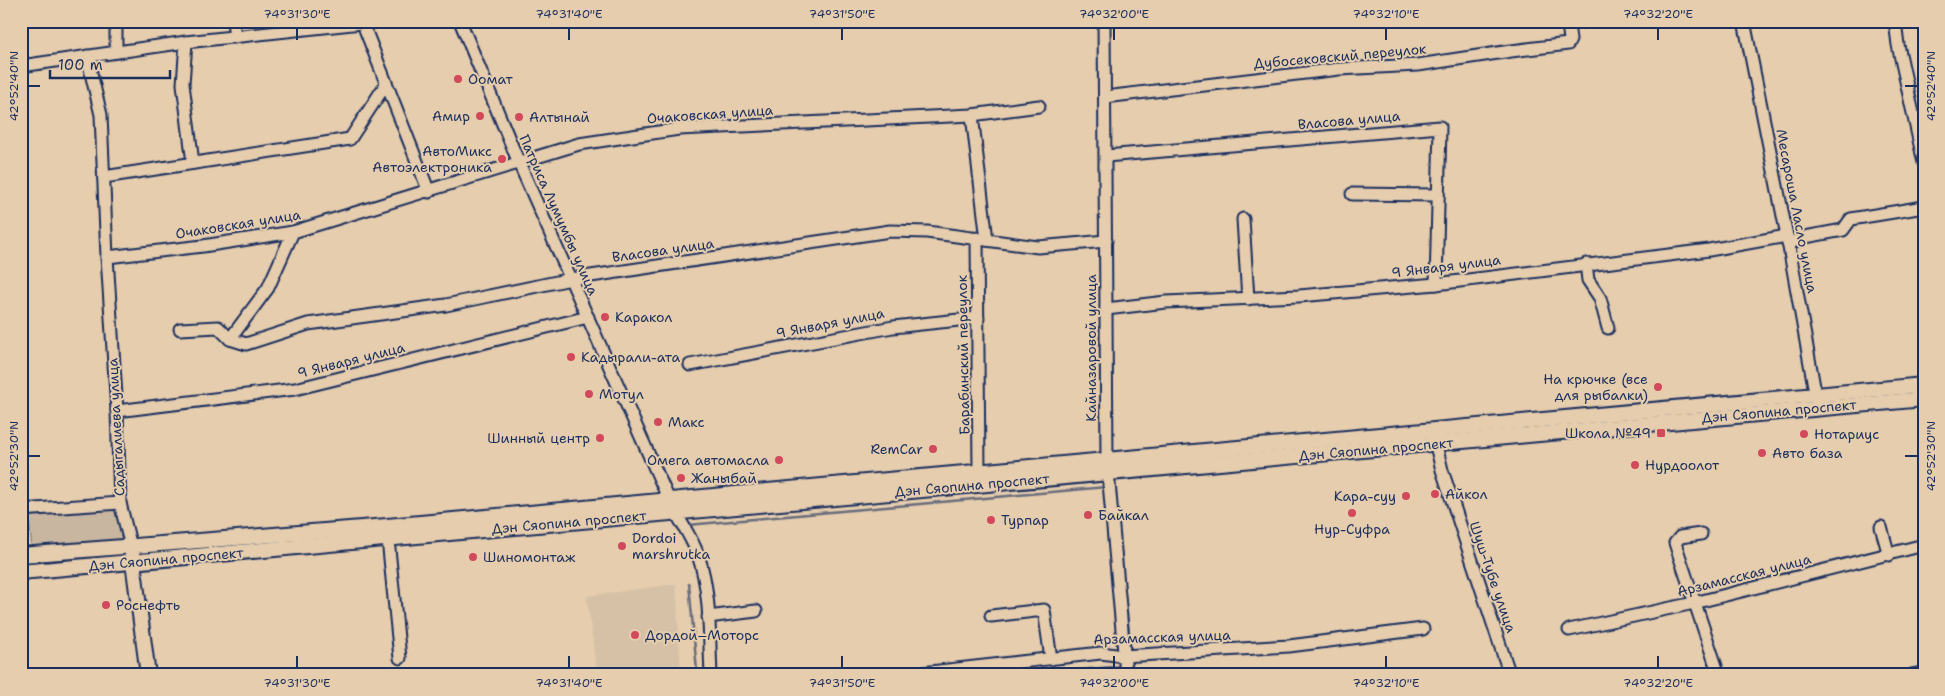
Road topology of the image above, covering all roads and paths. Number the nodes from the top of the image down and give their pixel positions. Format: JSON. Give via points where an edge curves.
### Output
{"nodes":[{"id":1,"x":116,"y":21,"type":"edge"},
{"id":2,"x":233,"y":21,"type":"edge"},
{"id":3,"x":380,"y":21,"type":"edge"},
{"id":4,"x":460,"y":21,"type":"edge"},
{"id":5,"x":1104,"y":21,"type":"edge"},
{"id":6,"x":1587,"y":21,"type":"edge"},
{"id":7,"x":1744,"y":21,"type":"edge"},
{"id":8,"x":1895,"y":21,"type":"edge"},
{"id":9,"x":363,"y":24,"type":"junction"},
{"id":10,"x":235,"y":37,"type":"junction"},
{"id":11,"x":186,"y":42,"type":"junction"},
{"id":12,"x":116,"y":52,"type":"junction"},
{"id":13,"x":87,"y":56,"type":"junction"},
{"id":14,"x":21,"y":66,"type":"edge"},
{"id":15,"x":386,"y":84,"type":"junction"},
{"id":16,"x":1105,"y":97,"type":"junction"},
{"id":17,"x":1039,"y":106,"type":"dead end"},
{"id":18,"x":972,"y":115,"type":"junction"},
{"id":19,"x":1106,"y":156,"type":"junction"},
{"id":20,"x":193,"y":163,"type":"junction"},
{"id":21,"x":519,"y":163,"type":"junction"},
{"id":22,"x":1924,"y":163,"type":"edge"},
{"id":23,"x":104,"y":177,"type":"junction"},
{"id":24,"x":429,"y":192,"type":"junction"},
{"id":25,"x":1352,"y":194,"type":"dead end"},
{"id":26,"x":1437,"y":195,"type":"junction"},
{"id":27,"x":1924,"y":207,"type":"edge"},
{"id":28,"x":1243,"y":219,"type":"dead end"},
{"id":29,"x":293,"y":232,"type":"junction"},
{"id":30,"x":982,"y":239,"type":"junction"},
{"id":31,"x":1787,"y":240,"type":"junction"},
{"id":32,"x":1106,"y":241,"type":"junction"},
{"id":33,"x":107,"y":257,"type":"junction"},
{"id":34,"x":1586,"y":264,"type":"junction"},
{"id":35,"x":571,"y":279,"type":"junction"},
{"id":36,"x":1436,"y":284,"type":"junction"},
{"id":37,"x":1248,"y":299,"type":"junction"},
{"id":38,"x":1106,"y":309,"type":"junction"},
{"id":39,"x":588,"y":318,"type":"junction"},
{"id":40,"x":978,"y":318,"type":"junction"},
{"id":41,"x":1608,"y":328,"type":"dead end"},
{"id":42,"x":180,"y":329,"type":"dead end"},
{"id":43,"x":230,"y":340,"type":"junction"},
{"id":44,"x":690,"y":365,"type":"dead end"},
{"id":45,"x":1924,"y":385,"type":"edge"},
{"id":46,"x":1924,"y":399,"type":"edge"},
{"id":47,"x":1816,"y":401,"type":"junction"},
{"id":48,"x":117,"y":411,"type":"junction"},
{"id":49,"x":1434,"y":430,"type":"junction"},
{"id":50,"x":1435,"y":444,"type":"junction"},
{"id":51,"x":1107,"y":467,"type":"junction"},
{"id":52,"x":979,"y":471,"type":"junction"},
{"id":53,"x":879,"y":486,"type":"junction"},
{"id":54,"x":120,"y":503,"type":"junction"},
{"id":55,"x":672,"y":506,"type":"junction"},
{"id":56,"x":21,"y":510,"type":"edge"},
{"id":57,"x":1881,"y":527,"type":"dead end"},
{"id":58,"x":1701,"y":534,"type":"dead end"},
{"id":59,"x":388,"y":539,"type":"junction"},
{"id":60,"x":1924,"y":545,"type":"edge"},
{"id":61,"x":131,"y":547,"type":"junction"},
{"id":62,"x":22,"y":551,"type":"edge"},
{"id":63,"x":1889,"y":555,"type":"junction"},
{"id":64,"x":133,"y":562,"type":"junction"},
{"id":65,"x":21,"y":572,"type":"edge"},
{"id":66,"x":1694,"y":603,"type":"junction"},
{"id":67,"x":756,"y":612,"type":"dead end"},
{"id":68,"x":991,"y":616,"type":"dead end"},
{"id":69,"x":708,"y":617,"type":"junction"},
{"id":70,"x":1422,"y":629,"type":"dead end"},
{"id":71,"x":1569,"y":630,"type":"dead end"},
{"id":72,"x":1123,"y":656,"type":"junction"},
{"id":73,"x":400,"y":658,"type":"dead end"},
{"id":74,"x":1051,"y":658,"type":"junction"},
{"id":75,"x":1924,"y":673,"type":"edge"},
{"id":76,"x":148,"y":675,"type":"edge"},
{"id":77,"x":711,"y":675,"type":"edge"},
{"id":78,"x":903,"y":675,"type":"edge"},
{"id":79,"x":1126,"y":675,"type":"edge"},
{"id":80,"x":1510,"y":675,"type":"edge"},
{"id":81,"x":1719,"y":675,"type":"edge"},
{"id":82,"x":1912,"y":675,"type":"edge"}],
"edges":[{"from":1,"to":12,"type":"street"},
{"from":2,"to":10,"type":"street"},
{"from":3,"to":9,"type":"street"},
{"from":4,"to":21,"type":"street","name":"Патриса Лумумбы улица"},
{"from":5,"to":16,"type":"street","name":"Кайназаровой улица"},
{"from":6,"to":16,"type":"street","name":"Дубосековский переулок","via":[[1568,24],[1568,44],[1418,65],[1339,69]]},
{"from":7,"to":31,"type":"street","name":"Месароша Ласло улица"},
{"from":8,"to":22,"type":"street"},
{"from":9,"to":10,"type":"street"},
{"from":9,"to":15,"type":"street"},
{"from":10,"to":11,"type":"street"},
{"from":11,"to":12,"type":"street"},
{"from":11,"to":20,"type":"street","via":[[183,84]]},
{"from":12,"to":13,"type":"street"},
{"from":13,"to":14,"type":"street"},
{"from":13,"to":23,"type":"street","name":"Садыгалиева улица","via":[[101,115]]},
{"from":15,"to":20,"type":"street","via":[[350,139]]},
{"from":15,"to":24,"type":"street"},
{"from":16,"to":19,"type":"street","name":"Кайназаровой улица"},
{"from":17,"to":18,"type":"street","name":"Очаковская улица"},
{"from":18,"to":21,"type":"street","name":"Очаковская улица","via":[[679,129],[579,144]]},
{"from":18,"to":30,"type":"street"},
{"from":19,"to":26,"type":"street","name":"Власова улица","via":[[1440,127]]},
{"from":19,"to":32,"type":"street","name":"Кайназаровой улица"},
{"from":20,"to":23,"type":"street"},
{"from":21,"to":24,"type":"street","name":"Очаковская улица"},
{"from":21,"to":35,"type":"street","name":"Патриса Лумумбы улица"},
{"from":23,"to":33,"type":"street","name":"Садыгалиева улица"},
{"from":24,"to":29,"type":"street","name":"Очаковская улица"},
{"from":25,"to":26,"type":"street"},
{"from":26,"to":36,"type":"street","name":"Власова улица"},
{"from":27,"to":31,"type":"street","name":"9 Января улица","via":[[1851,219],[1843,230]]},
{"from":28,"to":37,"type":"street"},
{"from":29,"to":33,"type":"street","name":"Очаковская улица"},
{"from":29,"to":43,"type":"street","via":[[268,288]]},
{"from":30,"to":32,"type":"street","name":"Власова улица","via":[[1038,247]]},
{"from":30,"to":35,"type":"street","name":"Власова улица","via":[[890,231]]},
{"from":30,"to":40,"type":"street","name":"Барабинский переулок"},
{"from":31,"to":34,"type":"street","name":"9 Января улица"},
{"from":31,"to":47,"type":"street","name":"Месароша Ласло улица"},
{"from":32,"to":38,"type":"street","name":"Кайназаровой улица"},
{"from":33,"to":48,"type":"street","name":"Садыгалиева улица"},
{"from":34,"to":36,"type":"street","name":"9 Января улица"},
{"from":34,"to":41,"type":"street","via":[[1588,280],[1600,298]]},
{"from":35,"to":39,"type":"street","name":"Патриса Лумумбы улица"},
{"from":35,"to":43,"type":"street","name":"Власова улица","via":[[446,305],[308,324],[246,344]]},
{"from":36,"to":37,"type":"street","name":"9 Января улица"},
{"from":37,"to":38,"type":"street","name":"9 Января улица","via":[[1166,302]]},
{"from":38,"to":51,"type":"street","name":"Кайназаровой улица"},
{"from":39,"to":48,"type":"street","name":"9 Января улица","via":[[295,389]]},
{"from":39,"to":55,"type":"street","name":"Патриса Лумумбы улица"},
{"from":40,"to":44,"type":"street","name":"9 Января улица","via":[[893,327]]},
{"from":40,"to":52,"type":"street","name":"Барабинский переулок"},
{"from":42,"to":43,"type":"street","name":"Власова улица","via":[[218,327]]},
{"from":45,"to":47,"type":"main road","name":"Дэн Сяопина проспект"},
{"from":46,"to":47,"type":"main road","name":"Дэн Сяопина проспект"},
{"from":47,"to":49,"type":"main road","name":"Дэн Сяопина проспект"},
{"from":47,"to":50,"type":"main road","name":"Дэн Сяопина проспект"},
{"from":48,"to":54,"type":"street","name":"Садыгалиева улица"},
{"from":49,"to":50,"type":"street","name":"Шуш-Тубе улица"},
{"from":49,"to":51,"type":"main road","name":"Дэн Сяопина проспект"},
{"from":50,"to":51,"type":"main road","name":"Дэн Сяопина проспект"},
{"from":50,"to":80,"type":"street","name":"Шуш-Тубе улица"},
{"from":51,"to":52,"type":"main road","name":"Дэн Сяопина проспект"},
{"from":51,"to":53,"type":"main road","name":"Дэн Сяопина проспект"},
{"from":51,"to":72,"type":"street","name":"Кайназаровой улица"},
{"from":52,"to":53,"type":"main road","name":"Дэн Сяопина проспект"},
{"from":53,"to":55,"type":"main road","name":"Дэн Сяопина проспект"},
{"from":54,"to":56,"type":"street"},
{"from":54,"to":61,"type":"street","name":"Садыгалиева улица"},
{"from":55,"to":59,"type":"main road","name":"Дэн Сяопина проспект"},
{"from":55,"to":61,"type":"main road","name":"Дэн Сяопина проспект"},
{"from":55,"to":69,"type":"street","name":"Патриса Лумумбы улица","via":[[703,572]]},
{"from":57,"to":63,"type":"street"},
{"from":58,"to":66,"type":"street","via":[[1680,537],[1676,543]]},
{"from":59,"to":64,"type":"main road","name":"Дэн Сяопина проспект"},
{"from":59,"to":73,"type":"street"},
{"from":60,"to":63,"type":"street","name":"Арзамасская улица"},
{"from":61,"to":62,"type":"main road","name":"Дэн Сяопина проспект"},
{"from":61,"to":64,"type":"main road","name":"Садыгалиева улица"},
{"from":63,"to":66,"type":"street","name":"Арзамасская улица"},
{"from":64,"to":65,"type":"main road","name":"Дэн Сяопина проспект"},
{"from":64,"to":76,"type":"main road","name":"Садыгалиева улица"},
{"from":66,"to":71,"type":"street","name":"Арзамасская улица"},
{"from":66,"to":81,"type":"street"},
{"from":67,"to":69,"type":"street"},
{"from":68,"to":74,"type":"street","via":[[1044,610]]},
{"from":69,"to":77,"type":"street","name":"Патриса Лумумбы улица"},
{"from":70,"to":72,"type":"street","name":"Арзамасская улица","via":[[1289,646]]},
{"from":72,"to":74,"type":"street","name":"Арзамасская улица","via":[[1101,654]]},
{"from":72,"to":79,"type":"street","name":"Кайназаровой улица"},
{"from":74,"to":78,"type":"street","name":"Арзамасская улица"},
{"from":75,"to":82,"type":"street"}]}
